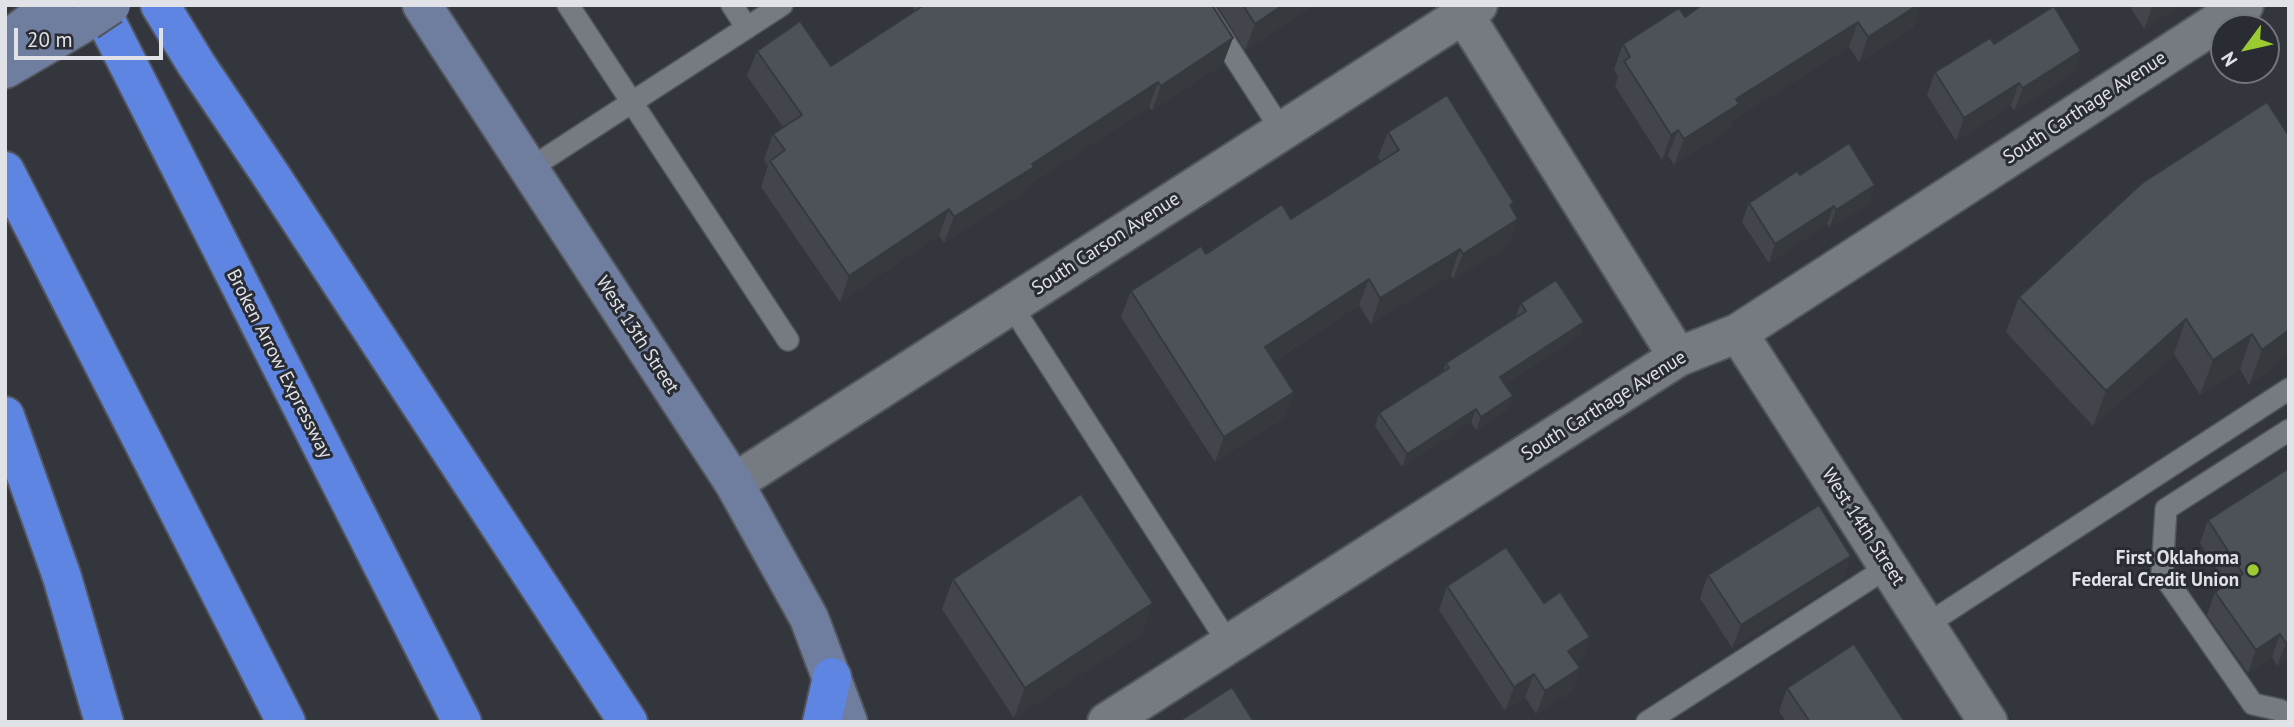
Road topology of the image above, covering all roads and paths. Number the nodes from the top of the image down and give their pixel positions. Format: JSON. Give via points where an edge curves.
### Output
{"nodes":[{"id":1,"x":53,"y":5,"type":"edge"},
{"id":2,"x":98,"y":5,"type":"edge"},
{"id":3,"x":111,"y":5,"type":"edge"},
{"id":4,"x":160,"y":5,"type":"edge"},
{"id":5,"x":422,"y":5,"type":"edge"},
{"id":6,"x":568,"y":5,"type":"edge"},
{"id":7,"x":732,"y":5,"type":"edge"},
{"id":8,"x":782,"y":5,"type":"edge"},
{"id":9,"x":1200,"y":5,"type":"edge"},
{"id":10,"x":2244,"y":5,"type":"edge"},
{"id":11,"x":1467,"y":8,"type":"edge"},
{"id":12,"x":747,"y":28,"type":"junction"},
{"id":13,"x":5,"y":42,"type":"edge"},
{"id":14,"x":5,"y":69,"type":"edge"},
{"id":15,"x":631,"y":103,"type":"junction"},
{"id":16,"x":1282,"y":131,"type":"junction"},
{"id":17,"x":529,"y":169,"type":"junction"},
{"id":18,"x":5,"y":171,"type":"edge"},
{"id":19,"x":1012,"y":305,"type":"junction"},
{"id":20,"x":1738,"y":332,"type":"junction"},
{"id":21,"x":788,"y":340,"type":"dead end"},
{"id":22,"x":1678,"y":357,"type":"junction"},
{"id":23,"x":2289,"y":389,"type":"edge"},
{"id":24,"x":5,"y":416,"type":"edge"},
{"id":25,"x":2289,"y":430,"type":"edge"},
{"id":26,"x":734,"y":484,"type":"junction"},
{"id":27,"x":1888,"y":567,"type":"junction"},
{"id":28,"x":1926,"y":625,"type":"junction"},
{"id":29,"x":1229,"y":644,"type":"junction"},
{"id":30,"x":832,"y":677,"type":"junction"},
{"id":31,"x":104,"y":722,"type":"edge"},
{"id":32,"x":286,"y":722,"type":"edge"},
{"id":33,"x":462,"y":722,"type":"edge"},
{"id":34,"x":628,"y":722,"type":"edge"},
{"id":35,"x":822,"y":722,"type":"edge"},
{"id":36,"x":848,"y":722,"type":"edge"},
{"id":37,"x":1107,"y":722,"type":"edge"},
{"id":38,"x":1647,"y":722,"type":"edge"},
{"id":39,"x":1988,"y":722,"type":"edge"},
{"id":40,"x":2288,"y":722,"type":"edge"}],
"edges":[{"from":1,"to":13,"type":"main road"},
{"from":2,"to":33,"type":"highway","name":"Broken Arrow Expressway"},
{"from":3,"to":14,"type":"main road","bridge":true},
{"from":4,"to":34,"type":"highway"},
{"from":5,"to":17,"type":"main road","name":"West 13th Street"},
{"from":6,"to":15,"type":"lane"},
{"from":7,"to":12,"type":"lane"},
{"from":8,"to":12,"type":"lane"},
{"from":9,"to":16,"type":"lane"},
{"from":10,"to":20,"type":"street","name":"South Carthage Avenue"},
{"from":11,"to":16,"type":"street","name":"South Carson Avenue"},
{"from":11,"to":22,"type":"street"},
{"from":12,"to":15,"type":"lane"},
{"from":15,"to":17,"type":"lane"},
{"from":15,"to":21,"type":"lane"},
{"from":16,"to":19,"type":"street","name":"South Carson Avenue"},
{"from":17,"to":26,"type":"main road","name":"West 13th Street"},
{"from":18,"to":32,"type":"highway"},
{"from":19,"to":26,"type":"street","name":"South Carson Avenue"},
{"from":19,"to":29,"type":"lane"},
{"from":20,"to":22,"type":"street","name":"South Carthage Avenue"},
{"from":20,"to":27,"type":"street","name":"West 14th Street"},
{"from":22,"to":29,"type":"street","name":"South Carthage Avenue"},
{"from":23,"to":28,"type":"lane"},
{"from":24,"to":31,"type":"highway","via":[[62,577]]},
{"from":25,"to":40,"type":"lane","via":[[2166,509],[2162,573],[2253,704],[2280,710]]},
{"from":26,"to":30,"type":"main road","name":"West 13th Street","via":[[809,618]]},
{"from":27,"to":28,"type":"street","name":"West 14th Street"},
{"from":27,"to":38,"type":"lane"},
{"from":28,"to":39,"type":"street","name":"West 14th Street"},
{"from":29,"to":37,"type":"street","name":"South Carthage Avenue"},
{"from":30,"to":35,"type":"highway"},
{"from":30,"to":36,"type":"main road","name":"West 13th Street"}]}
